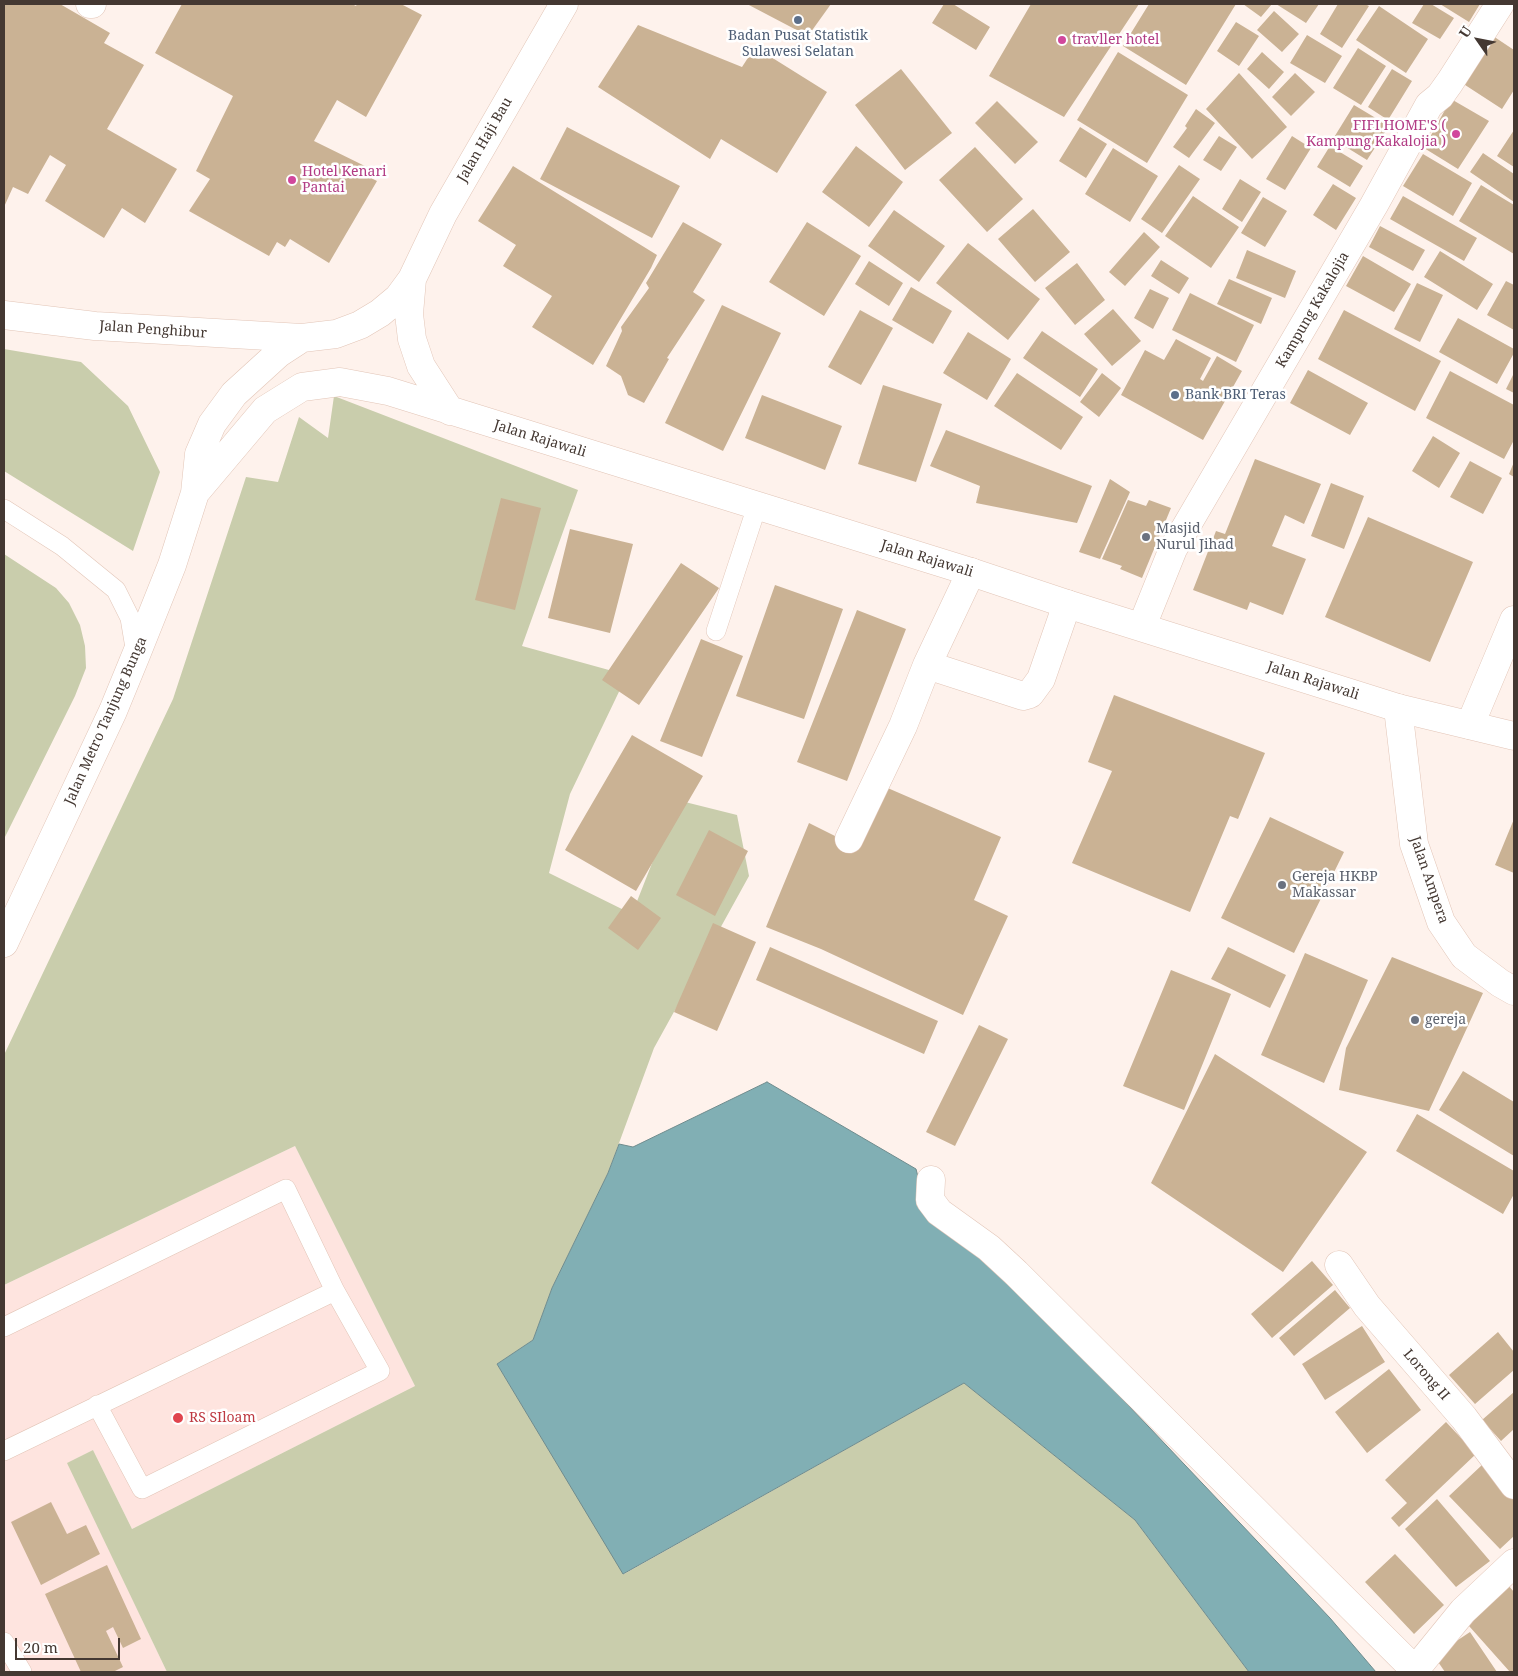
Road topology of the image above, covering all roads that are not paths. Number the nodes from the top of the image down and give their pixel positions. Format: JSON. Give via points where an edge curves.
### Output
{"nodes":[{"id":1,"x":564,"y":4,"type":"edge"},
{"id":2,"x":1500,"y":4,"type":"edge"},
{"id":3,"x":412,"y":279,"type":"junction"},
{"id":4,"x":4,"y":315,"type":"edge"},
{"id":5,"x":302,"y":338,"type":"junction"},
{"id":6,"x":340,"y":382,"type":"joint"},
{"id":7,"x":450,"y":411,"type":"junction"},
{"id":8,"x":195,"y":493,"type":"junction"},
{"id":9,"x":757,"y":506,"type":"junction"},
{"id":10,"x":4,"y":509,"type":"edge"},
{"id":11,"x":971,"y":572,"type":"junction"},
{"id":12,"x":1067,"y":604,"type":"junction"},
{"id":13,"x":1514,"y":620,"type":"edge"},
{"id":14,"x":1142,"y":626,"type":"junction"},
{"id":15,"x":716,"y":631,"type":"dead end"},
{"id":16,"x":136,"y":655,"type":"junction"},
{"id":17,"x":927,"y":665,"type":"junction"},
{"id":18,"x":1398,"y":708,"type":"junction"},
{"id":19,"x":1470,"y":725,"type":"junction"},
{"id":20,"x":1514,"y":736,"type":"edge"},
{"id":21,"x":849,"y":840,"type":"dead end"},
{"id":22,"x":4,"y":943,"type":"edge"},
{"id":23,"x":1514,"y":991,"type":"edge"},
{"id":24,"x":931,"y":1180,"type":"dead end"},
{"id":25,"x":1339,"y":1265,"type":"dead end"},
{"id":26,"x":335,"y":1291,"type":"junction"},
{"id":27,"x":4,"y":1327,"type":"edge"},
{"id":28,"x":96,"y":1405,"type":"junction"},
{"id":29,"x":4,"y":1451,"type":"edge"},
{"id":30,"x":1514,"y":1484,"type":"edge"},
{"id":31,"x":1513,"y":1566,"type":"edge"},
{"id":32,"x":4,"y":1642,"type":"edge"},
{"id":33,"x":1416,"y":1671,"type":"edge"},
{"id":34,"x":22,"y":1672,"type":"edge"}],
"edges":[{"from":1,"to":3,"type":"main road","name":"Jalan Haji Bau","via":[[443,214]]},
{"from":2,"to":14,"type":"main road","name":"Kampung Kakalojia","via":[[1445,89],[1430,105],[1174,549]]},
{"from":3,"to":5,"type":"main road","name":"Jalan Haji Bau","via":[[398,298],[360,325],[336,334]]},
{"from":3,"to":7,"type":"main road","name":"Jalan Haji Bau","via":[[409,314],[412,338],[421,366]]},
{"from":4,"to":5,"type":"main road","name":"Jalan Penghibur","via":[[95,326]]},
{"from":5,"to":8,"type":"main road","name":"Jalan Metro Tanjung Bunga","via":[[234,394],[212,424],[199,454]]},
{"from":6,"to":7,"type":"main road","name":"Jalan Rajawali","via":[[388,391]]},
{"from":6,"to":8,"type":"main road","name":"Jalan Metro Tanjung Bunga","via":[[302,386],[265,410]]},
{"from":7,"to":9,"type":"main road","name":"Jalan Rajawali"},
{"from":8,"to":16,"type":"main road","name":"Jalan Metro Tanjung Bunga","via":[[172,565]]},
{"from":9,"to":11,"type":"main road","name":"Jalan Rajawali"},
{"from":9,"to":15,"type":"lane"},
{"from":10,"to":16,"type":"lane","via":[[62,546],[116,590],[130,618]]},
{"from":11,"to":12,"type":"main road","name":"Jalan Rajawali"},
{"from":11,"to":17,"type":"main road"},
{"from":12,"to":14,"type":"main road","name":"Jalan Rajawali"},
{"from":12,"to":17,"type":"main road","via":[[1041,679],[1030,694],[1023,696]]},
{"from":13,"to":19,"type":"main road"},
{"from":14,"to":18,"type":"main road","name":"Jalan Rajawali"},
{"from":16,"to":22,"type":"main road","name":"Jalan Metro Tanjung Bunga","via":[[113,712]]},
{"from":17,"to":21,"type":"main road"},
{"from":18,"to":19,"type":"main road","name":"Jalan Rajawali"},
{"from":18,"to":23,"type":"main road","name":"Jalan Ampera","via":[[1414,844],[1441,922],[1464,956]]},
{"from":19,"to":20,"type":"main road","name":"Jalan Rajawali"},
{"from":24,"to":33,"type":"main road","via":[[930,1200],[939,1212],[989,1248],[1016,1273]]},
{"from":25,"to":30,"type":"main road","name":"Lorong II","via":[[1367,1306],[1464,1418]]},
{"from":26,"to":27,"type":"lane","via":[[286,1189]]},
{"from":26,"to":28,"type":"lane"},
{"from":26,"to":28,"type":"lane","via":[[380,1371],[142,1489]]},
{"from":28,"to":29,"type":"lane"},
{"from":31,"to":33,"type":"main road","via":[[1463,1611]]},
{"from":32,"to":34,"type":"lane"}]}
